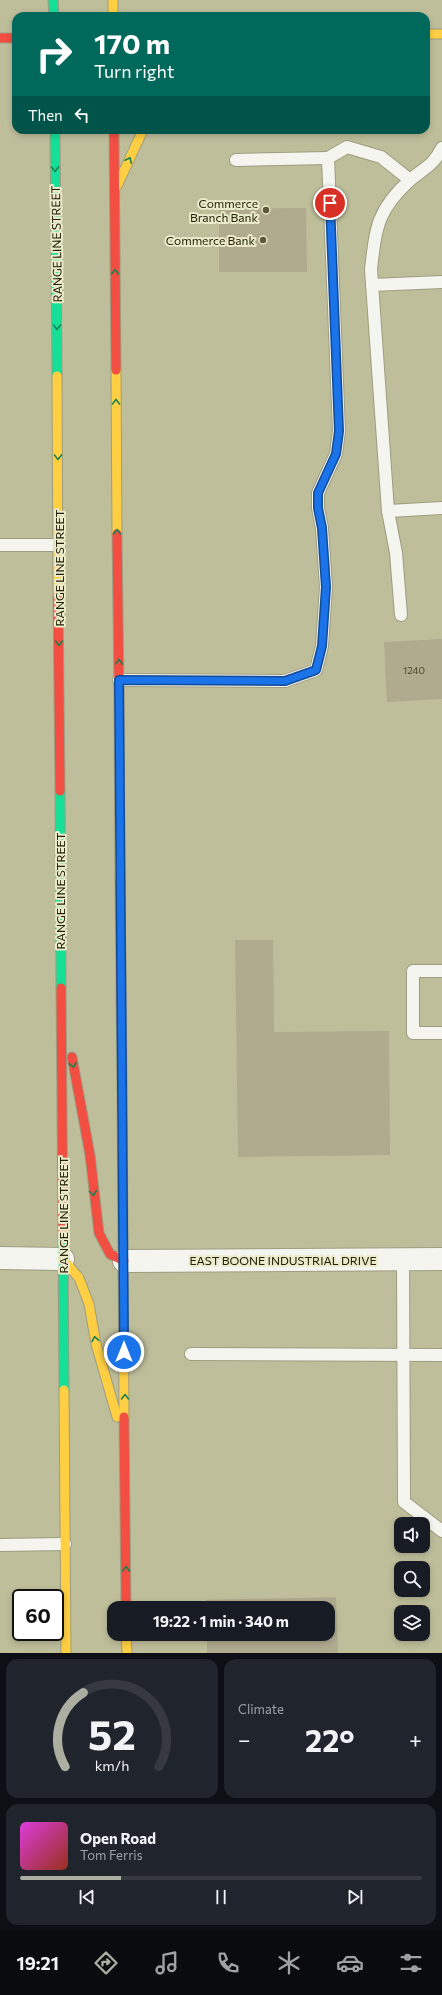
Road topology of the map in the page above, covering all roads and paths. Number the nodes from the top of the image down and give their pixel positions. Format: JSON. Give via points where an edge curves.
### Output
{"nodes":[{"id":1,"x":54,"y":0,"type":"edge"},
{"id":2,"x":113,"y":0,"type":"edge"},
{"id":3,"x":54,"y":12,"type":"edge"},
{"id":4,"x":113,"y":12,"type":"edge"},
{"id":5,"x":430,"y":34,"type":"edge"},
{"id":6,"x":442,"y":34,"type":"edge"},
{"id":7,"x":0,"y":38,"type":"edge"},
{"id":8,"x":12,"y":38,"type":"edge"},
{"id":9,"x":54,"y":134,"type":"edge"},
{"id":10,"x":114,"y":134,"type":"edge"},
{"id":11,"x":141,"y":134,"type":"edge"},
{"id":12,"x":442,"y":148,"type":"edge"},
{"id":13,"x":328,"y":158,"type":"junction"},
{"id":14,"x":236,"y":160,"type":"dead end"},
{"id":15,"x":410,"y":180,"type":"junction"},
{"id":16,"x":115,"y":191,"type":"junction"},
{"id":17,"x":442,"y":282,"type":"edge"},
{"id":18,"x":372,"y":285,"type":"junction"},
{"id":19,"x":442,"y":508,"type":"edge"},
{"id":20,"x":388,"y":511,"type":"junction"},
{"id":21,"x":0,"y":545,"type":"edge"},
{"id":22,"x":59,"y":545,"type":"junction"},
{"id":23,"x":401,"y":615,"type":"dead end"},
{"id":24,"x":119,"y":680,"type":"junction"},
{"id":25,"x":442,"y":971,"type":"edge"},
{"id":26,"x":61,"y":999,"type":"junction"},
{"id":27,"x":442,"y":1034,"type":"edge"},
{"id":28,"x":0,"y":1258,"type":"edge"},
{"id":29,"x":402,"y":1259,"type":"junction"},
{"id":30,"x":442,"y":1259,"type":"edge"},
{"id":31,"x":63,"y":1260,"type":"junction"},
{"id":32,"x":124,"y":1261,"type":"junction"},
{"id":33,"x":191,"y":1354,"type":"dead end"},
{"id":34,"x":442,"y":1355,"type":"edge"},
{"id":35,"x":403,"y":1356,"type":"junction"},
{"id":36,"x":125,"y":1443,"type":"junction"},
{"id":37,"x":442,"y":1531,"type":"edge"},
{"id":38,"x":65,"y":1544,"type":"junction"},
{"id":39,"x":0,"y":1545,"type":"edge"},
{"id":40,"x":126,"y":1601,"type":"edge"},
{"id":41,"x":126,"y":1641,"type":"edge"},
{"id":42,"x":66,"y":1653,"type":"edge"},
{"id":43,"x":127,"y":1653,"type":"edge"}],
"edges":[{"from":1,"to":3,"type":"main road"},
{"from":2,"to":4,"type":"main road"},
{"from":5,"to":6,"type":"main road"},
{"from":7,"to":8,"type":"main road"},
{"from":9,"to":22,"type":"main road","name":"RANGE LINE STREET","one_way":true},
{"from":10,"to":16,"type":"main road"},
{"from":16,"to":11,"type":"main road","one_way":true},
{"from":12,"to":15,"type":"lane","via":[[437,160]]},
{"from":13,"to":14,"type":"lane"},
{"from":13,"to":15,"type":"lane","via":[[347,147],[381,157]]},
{"from":13,"to":24,"type":"lane","via":[[339,431],[336,454],[318,493],[326,587],[322,646],[316,670],[285,681]]},
{"from":15,"to":18,"type":"lane","via":[[388,202],[375,230]]},
{"from":24,"to":16,"type":"main road","one_way":true},
{"from":17,"to":18,"type":"lane"},
{"from":18,"to":20,"type":"lane"},
{"from":19,"to":20,"type":"lane"},
{"from":20,"to":23,"type":"lane","via":[[396,553]]},
{"from":21,"to":22,"type":"lane"},
{"from":22,"to":26,"type":"main road","name":"RANGE LINE STREET","one_way":true},
{"from":24,"to":32,"type":"main road"},
{"from":25,"to":27,"type":"lane","via":[[412,971],[413,1033]]},
{"from":26,"to":31,"type":"main road","name":"RANGE LINE STREET"},
{"from":26,"to":32,"type":"main road","one_way":true,"via":[[90,1155],[99,1233],[110,1254]]},
{"from":28,"to":31,"type":"street"},
{"from":29,"to":30,"type":"street","name":"EAST BOONE INDUSTRIAL DRIVE"},
{"from":29,"to":32,"type":"street","name":"EAST BOONE INDUSTRIAL DRIVE"},
{"from":29,"to":35,"type":"lane"},
{"from":36,"to":31,"type":"main road","one_way":true,"via":[[96,1344],[89,1304],[80,1278]]},
{"from":31,"to":38,"type":"main road","name":"RANGE LINE STREET"},
{"from":36,"to":32,"type":"main road","one_way":true},
{"from":33,"to":35,"type":"lane"},
{"from":34,"to":35,"type":"lane"},
{"from":35,"to":37,"type":"lane","via":[[404,1502]]},
{"from":40,"to":36,"type":"main road","one_way":true},
{"from":38,"to":39,"type":"lane"},
{"from":38,"to":42,"type":"main road","name":"RANGE LINE STREET"},
{"from":41,"to":43,"type":"main road"}]}
